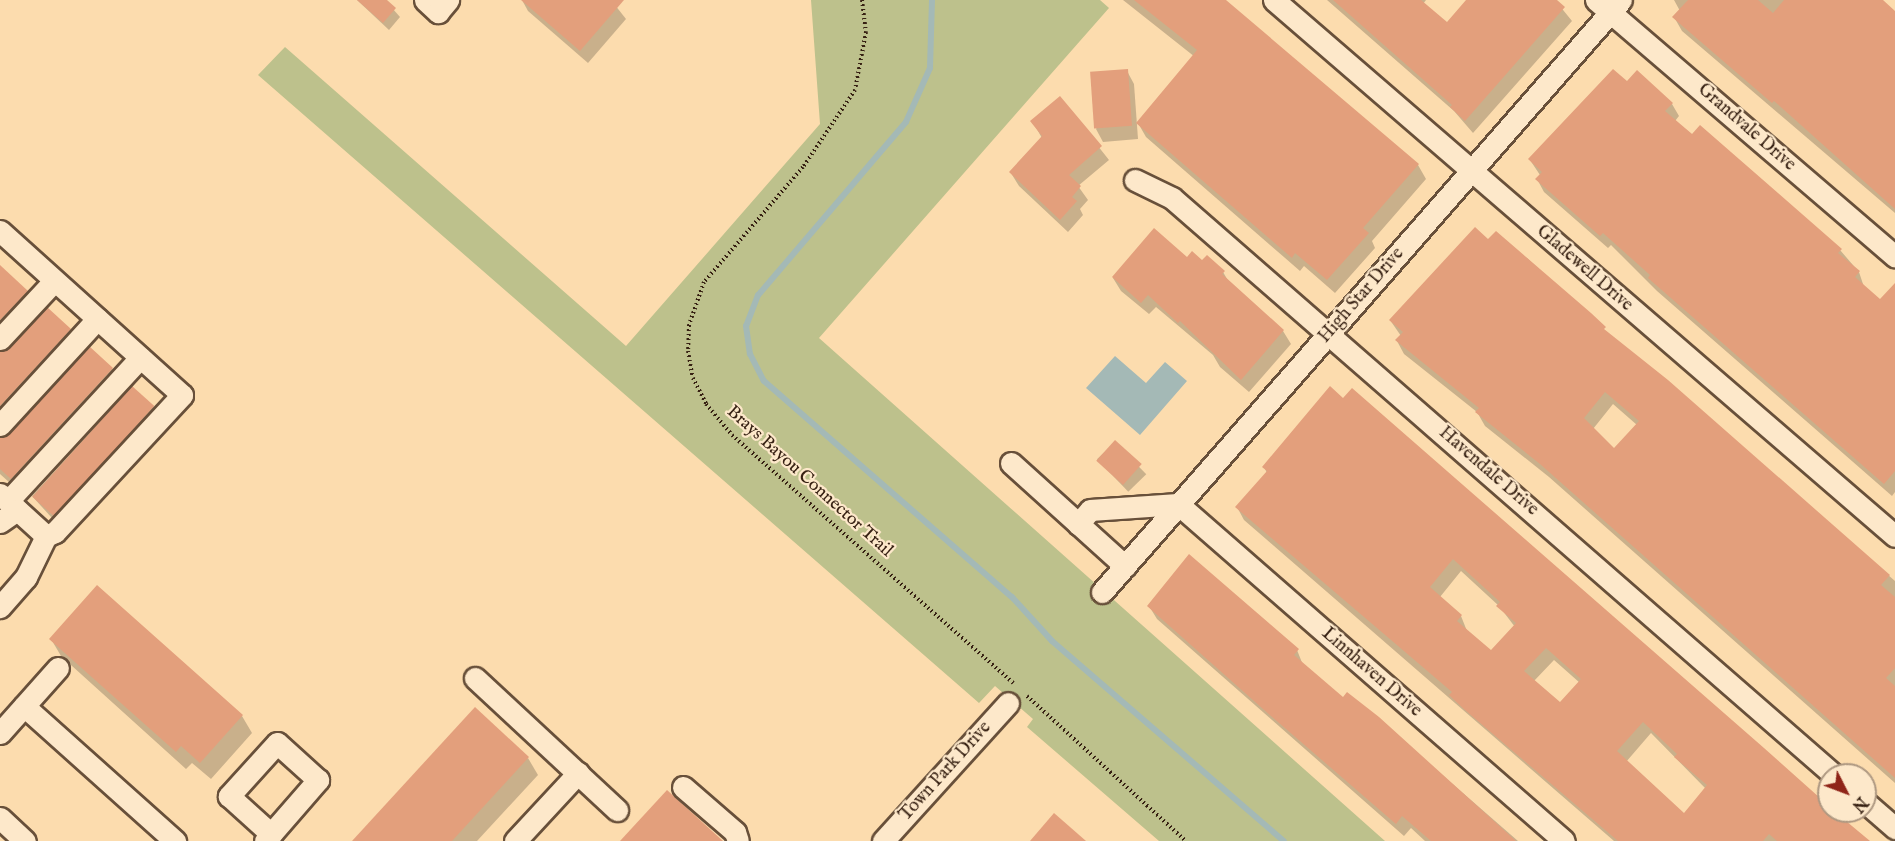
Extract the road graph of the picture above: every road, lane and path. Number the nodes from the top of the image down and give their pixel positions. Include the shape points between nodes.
1 (425, 0) edge
2 (448, 0) edge
3 (862, 0) edge
4 (1274, 0) edge
5 (1609, 4) edge
6 (1470, 172) junction
7 (1136, 180) dead end
8 (4, 242) edge
9 (1895, 256) edge
10 (54, 281) junction
11 (97, 319) junction
12 (1329, 333) junction
13 (0, 339) edge
14 (140, 358) junction
15 (0, 425) edge
16 (1011, 463) dead end
17 (8, 501) edge
18 (1178, 504) junction
19 (0, 522) edge
20 (1078, 524) junction
21 (46, 536) junction
22 (1895, 536) edge
23 (1125, 566) junction
24 (1102, 592) dead end
25 (0, 607) edge
26 (58, 668) dead end
27 (475, 678) dead end
28 (1008, 703) dead end
29 (24, 706) junction
30 (0, 733) edge
31 (1820, 763) edge
32 (578, 773) junction
33 (683, 787) dead end
34 (617, 810) dead end
35 (1877, 812) edge
36 (0, 818) edge
37 (1895, 828) edge
38 (25, 841) edge
39 (174, 841) edge
40 (516, 841) edge
41 (738, 841) edge
42 (883, 841) edge
43 (1186, 841) edge
44 (1563, 841) edge

1 - 2 street via 438,12
3 - 43 path, Brays Bayou Connector Trail via 866,32 855,90 803,167 704,282 689,325 693,378 706,404 732,435
4 - 6 street, Gladewell Drive
5 - 6 street, High Star Drive
5 - 9 street, Grandvale Drive
6 - 12 street, High Star Drive
6 - 22 street, Gladewell Drive
7 - 12 street, Havendale Drive via 1172,198
8 - 10 street
10 - 11 street
10 - 13 street
11 - 14 street
11 - 15 street
12 - 18 street, High Star Drive
12 - 31 street, Havendale Drive
14 - 17 street
14 - 21 street via 182,395 55,532
16 - 20 street
17 - 19 street
17 - 21 street
18 - 20 street via 1090,510
18 - 23 street, High Star Drive
18 - 44 street, Linnhaven Drive
20 - 23 street
21 - 25 street via 26,577
23 - 24 street, High Star Drive
26 - 29 street
27 - 32 street
28 - 42 street, Town Park Drive
29 - 30 street
29 - 39 street
32 - 34 street
32 - 40 street
33 - 41 street via 735,832
35 - 37 street
36 - 38 street

